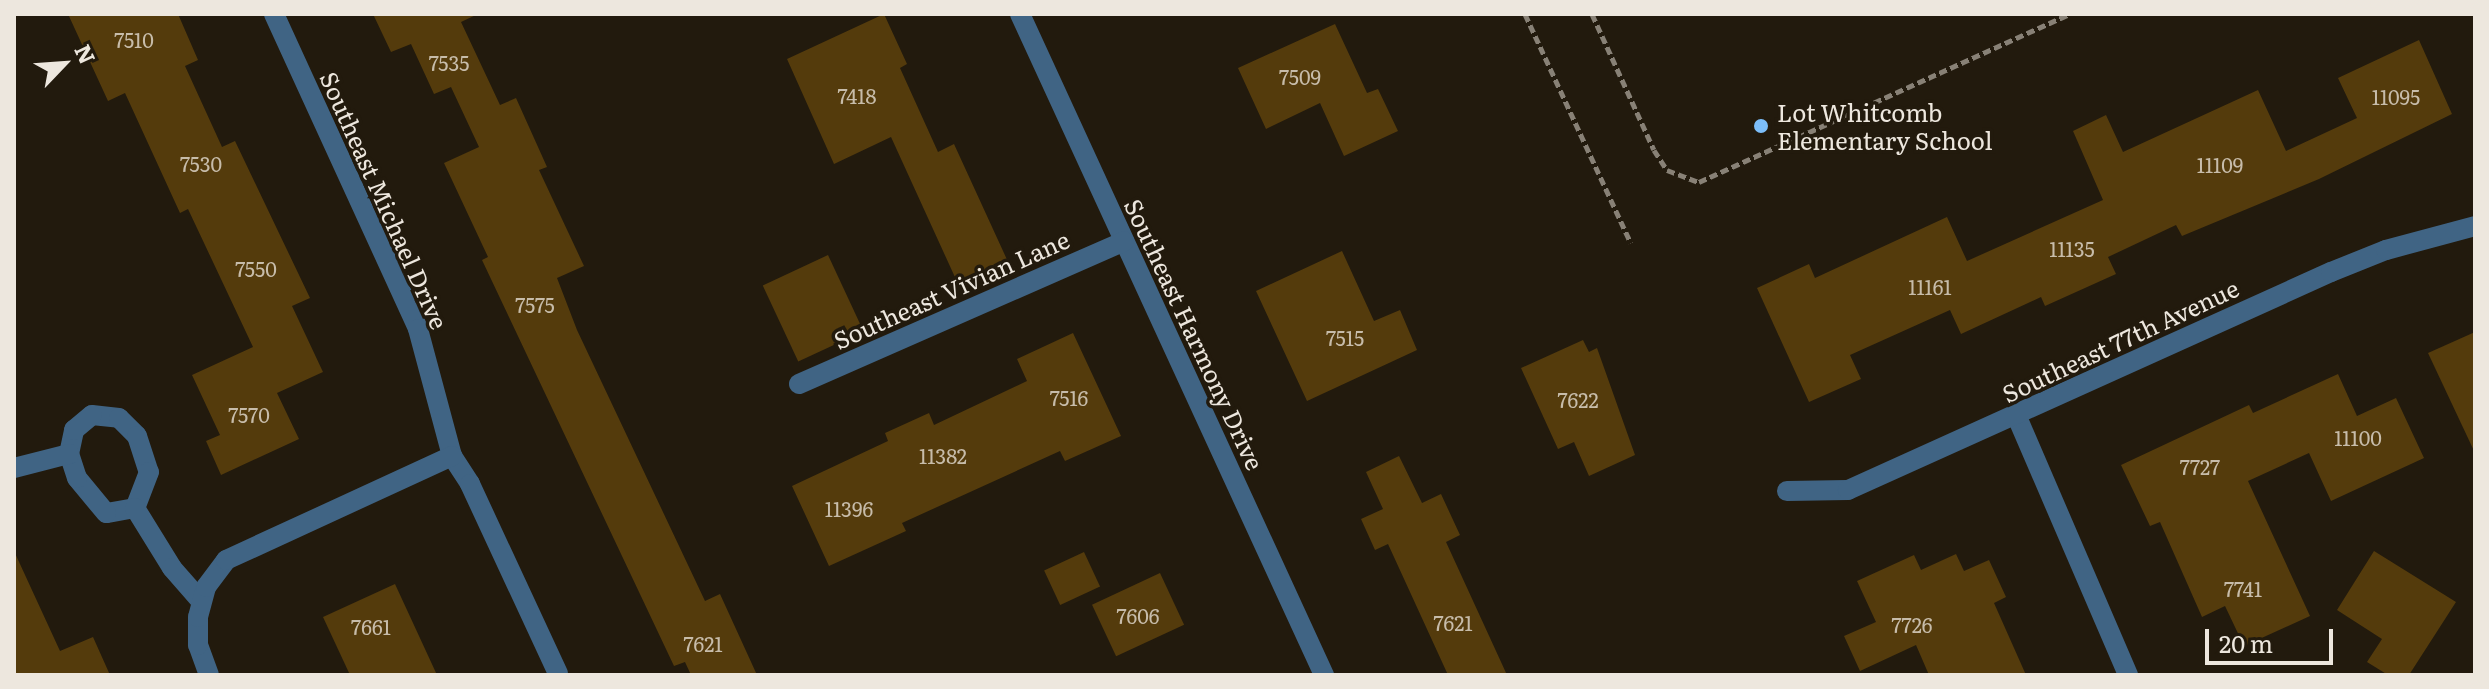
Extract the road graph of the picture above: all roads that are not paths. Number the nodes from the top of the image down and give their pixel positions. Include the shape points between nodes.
1 (274, 14) edge
2 (1020, 14) edge
3 (2475, 226) edge
4 (1124, 241) junction
5 (799, 384) dead end
6 (2017, 417) junction
7 (69, 454) junction
8 (452, 456) junction
9 (14, 468) edge
10 (1787, 491) dead end
11 (135, 508) junction
12 (201, 601) junction
13 (558, 674) edge
14 (209, 675) edge
15 (1324, 675) edge
16 (2128, 675) edge

1 - 8 street, Southeast Michael Drive via 418,329
2 - 4 street, Southeast Harmony Drive
3 - 6 street, Southeast 77th Avenue via 2386,250 2331,272
4 - 5 street, Southeast Vivian Lane
4 - 15 street, Southeast Harmony Drive
6 - 10 street, Southeast 77th Avenue via 1848,490
6 - 16 street
7 - 9 street
7 - 11 street via 88,497 106,513
7 - 11 street via 74,430 92,415 119,418 137,436 149,472
8 - 12 street via 238,551 213,576
8 - 13 street, Southeast Michael Drive
11 - 12 street via 172,568
12 - 14 street via 198,645

